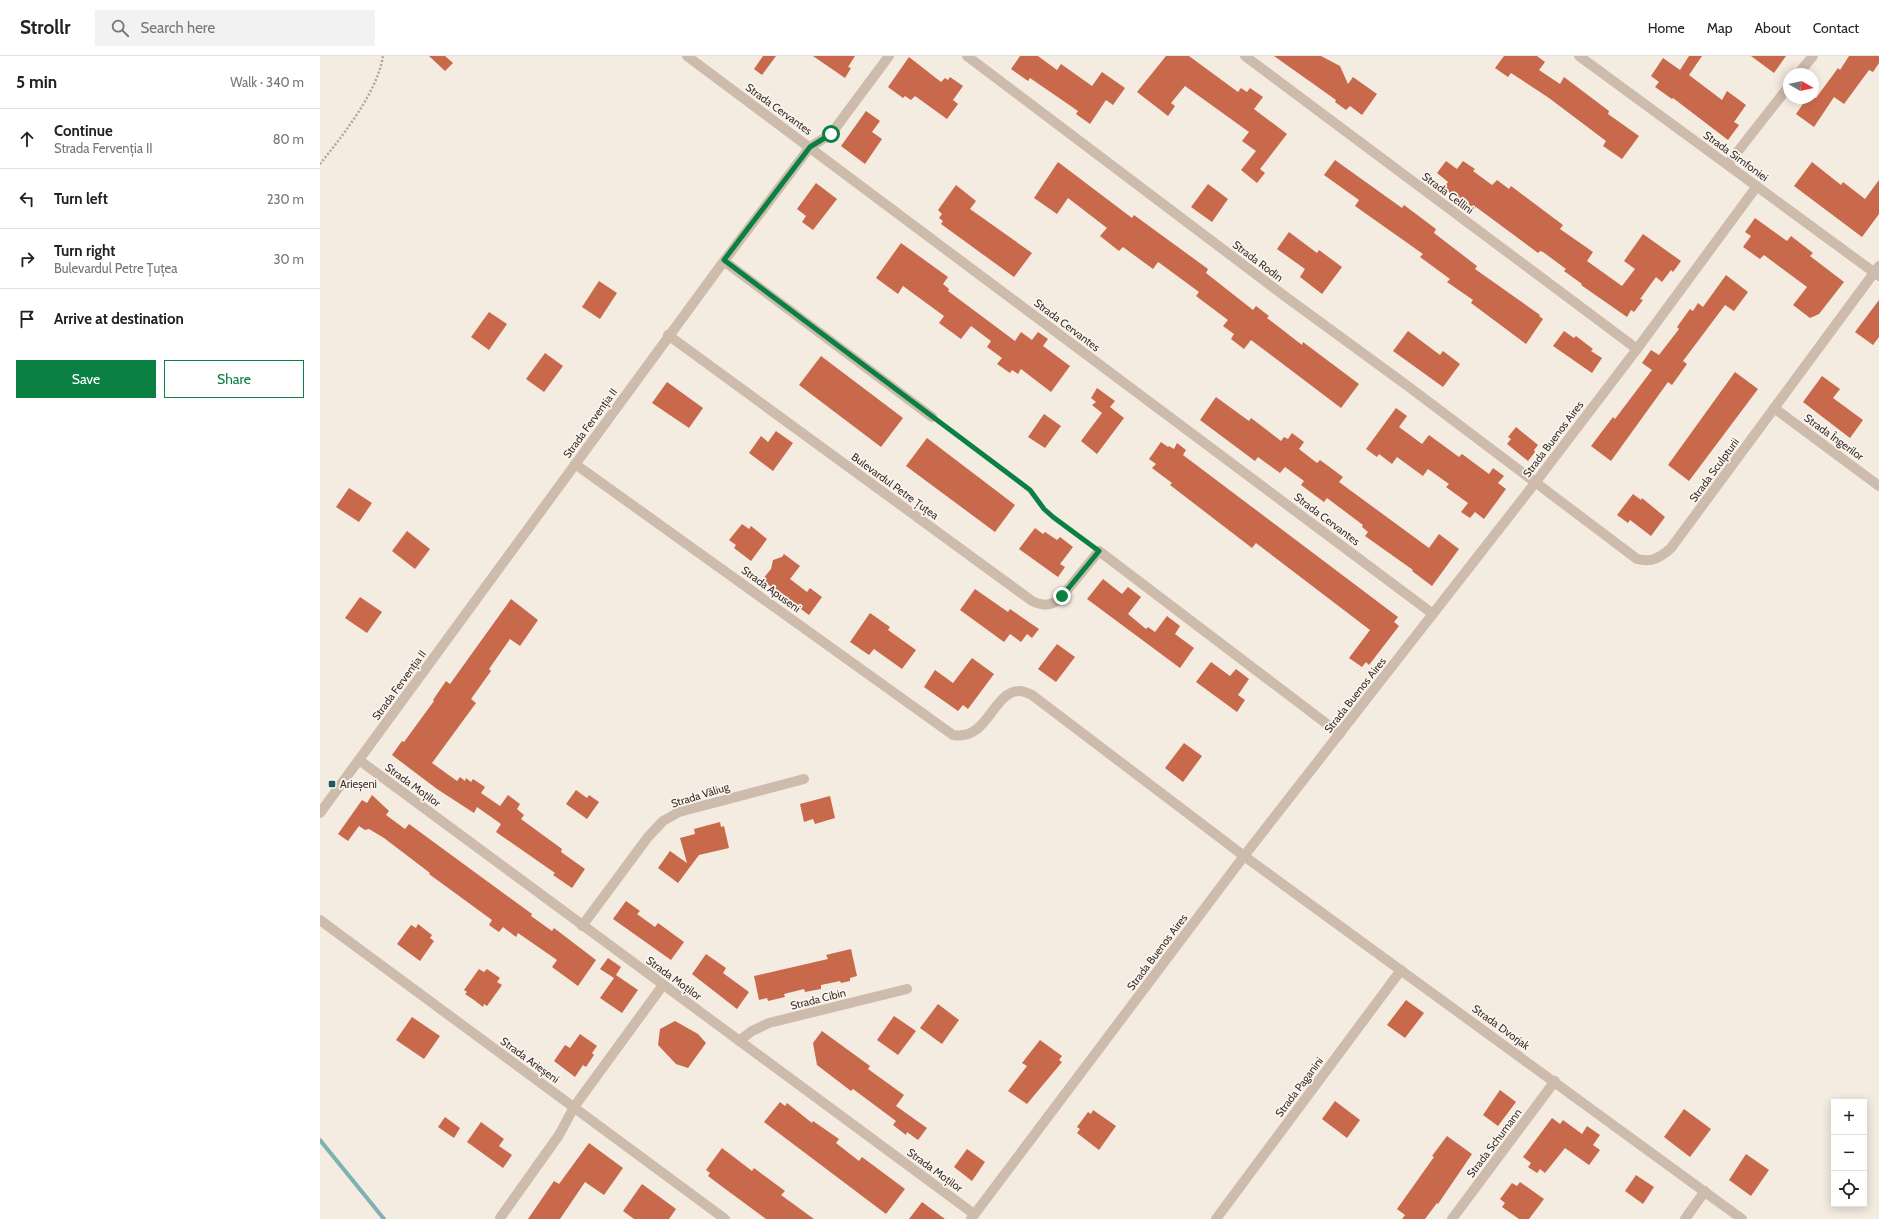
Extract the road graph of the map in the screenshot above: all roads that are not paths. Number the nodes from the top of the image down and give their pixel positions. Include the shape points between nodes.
1 (687, 56) edge
2 (889, 56) edge
3 (967, 56) edge
4 (1244, 56) edge
5 (1579, 56) edge
6 (1813, 56) edge
7 (1803, 68) edge
8 (1783, 94) edge
9 (810, 147) junction
10 (1728, 164) junction
11 (1757, 186) junction
12 (724, 260) junction
13 (1877, 271) edge
14 (668, 335) junction
15 (1637, 350) junction
16 (1774, 408) junction
17 (932, 417) road end
18 (575, 464) junction
19 (1535, 483) junction
20 (1879, 486) edge
21 (1433, 614) junction
22 (1340, 734) junction
23 (953, 735) joint
24 (360, 760) junction
25 (804, 779) dead end
26 (320, 813) edge
27 (1244, 856) junction
28 (320, 920) edge
29 (582, 926) junction
30 (1401, 970) junction
31 (663, 985) junction
32 (907, 989) dead end
33 (739, 1041) junction
34 (1555, 1081) junction
35 (574, 1107) junction
36 (1705, 1191) junction
37 (972, 1216) edge
38 (500, 1218) dead end
39 (725, 1219) edge
40 (1216, 1219) edge
41 (1452, 1219) edge
42 (1685, 1219) edge
43 (1742, 1219) edge

1 - 9 street, Strada Cervantes
2 - 9 street, Strada Fervenția II via 831,134
3 - 19 street, Strada Rodin
4 - 15 street, Strada Cellini
5 - 10 street, Strada Simfoniei
6 - 7 street
8 - 10 street
9 - 12 street, Strada Fervenția II
9 - 21 street, Strada Cervantes
10 - 11 street, Strada Simfoniei
11 - 13 street, Strada Simfoniei
11 - 15 street, Strada Buenos Aires
12 - 14 street, Strada Fervenția II
12 - 17 street
13 - 16 street, Strada Sculpturii
14 - 18 street, Strada Fervenția II
14 - 22 street, Bulevardul Petre Țuțea via 1032,601 1042,605 1059,600 1099,551
15 - 19 street, Strada Buenos Aires
16 - 19 street, Strada Sculpturii via 1671,548 1651,560 1637,559
16 - 20 street, Strada Îngerilor
18 - 23 street, Strada Apuseni
18 - 24 street, Strada Fervenția II
19 - 21 street, Strada Buenos Aires
21 - 22 street, Strada Buenos Aires
22 - 27 street, Strada Buenos Aires
23 - 27 street, Strada Dvorjak via 963,736 974,732 1007,696 1020,691 1032,695
24 - 26 street, Strada Fervenția II
24 - 29 street, Strada Moților
25 - 29 street, Strada Văliug via 679,812 663,821 648,837
27 - 30 street, Strada Dvorjak
27 - 37 street, Strada Buenos Aires
28 - 35 street, Strada Arieșeni
29 - 31 street, Strada Moților
30 - 34 street, Strada Dvorjak
30 - 40 street, Strada Paganini
31 - 33 street, Strada Moților
31 - 35 street
32 - 33 street, Strada Cibin via 769,1023
33 - 37 street, Strada Moților
34 - 36 street, Strada Dvorjak
34 - 41 street, Strada Schumann
35 - 38 street via 559,1135
35 - 39 street, Strada Arieșeni
36 - 42 street
36 - 43 street, Strada Dvorjak

